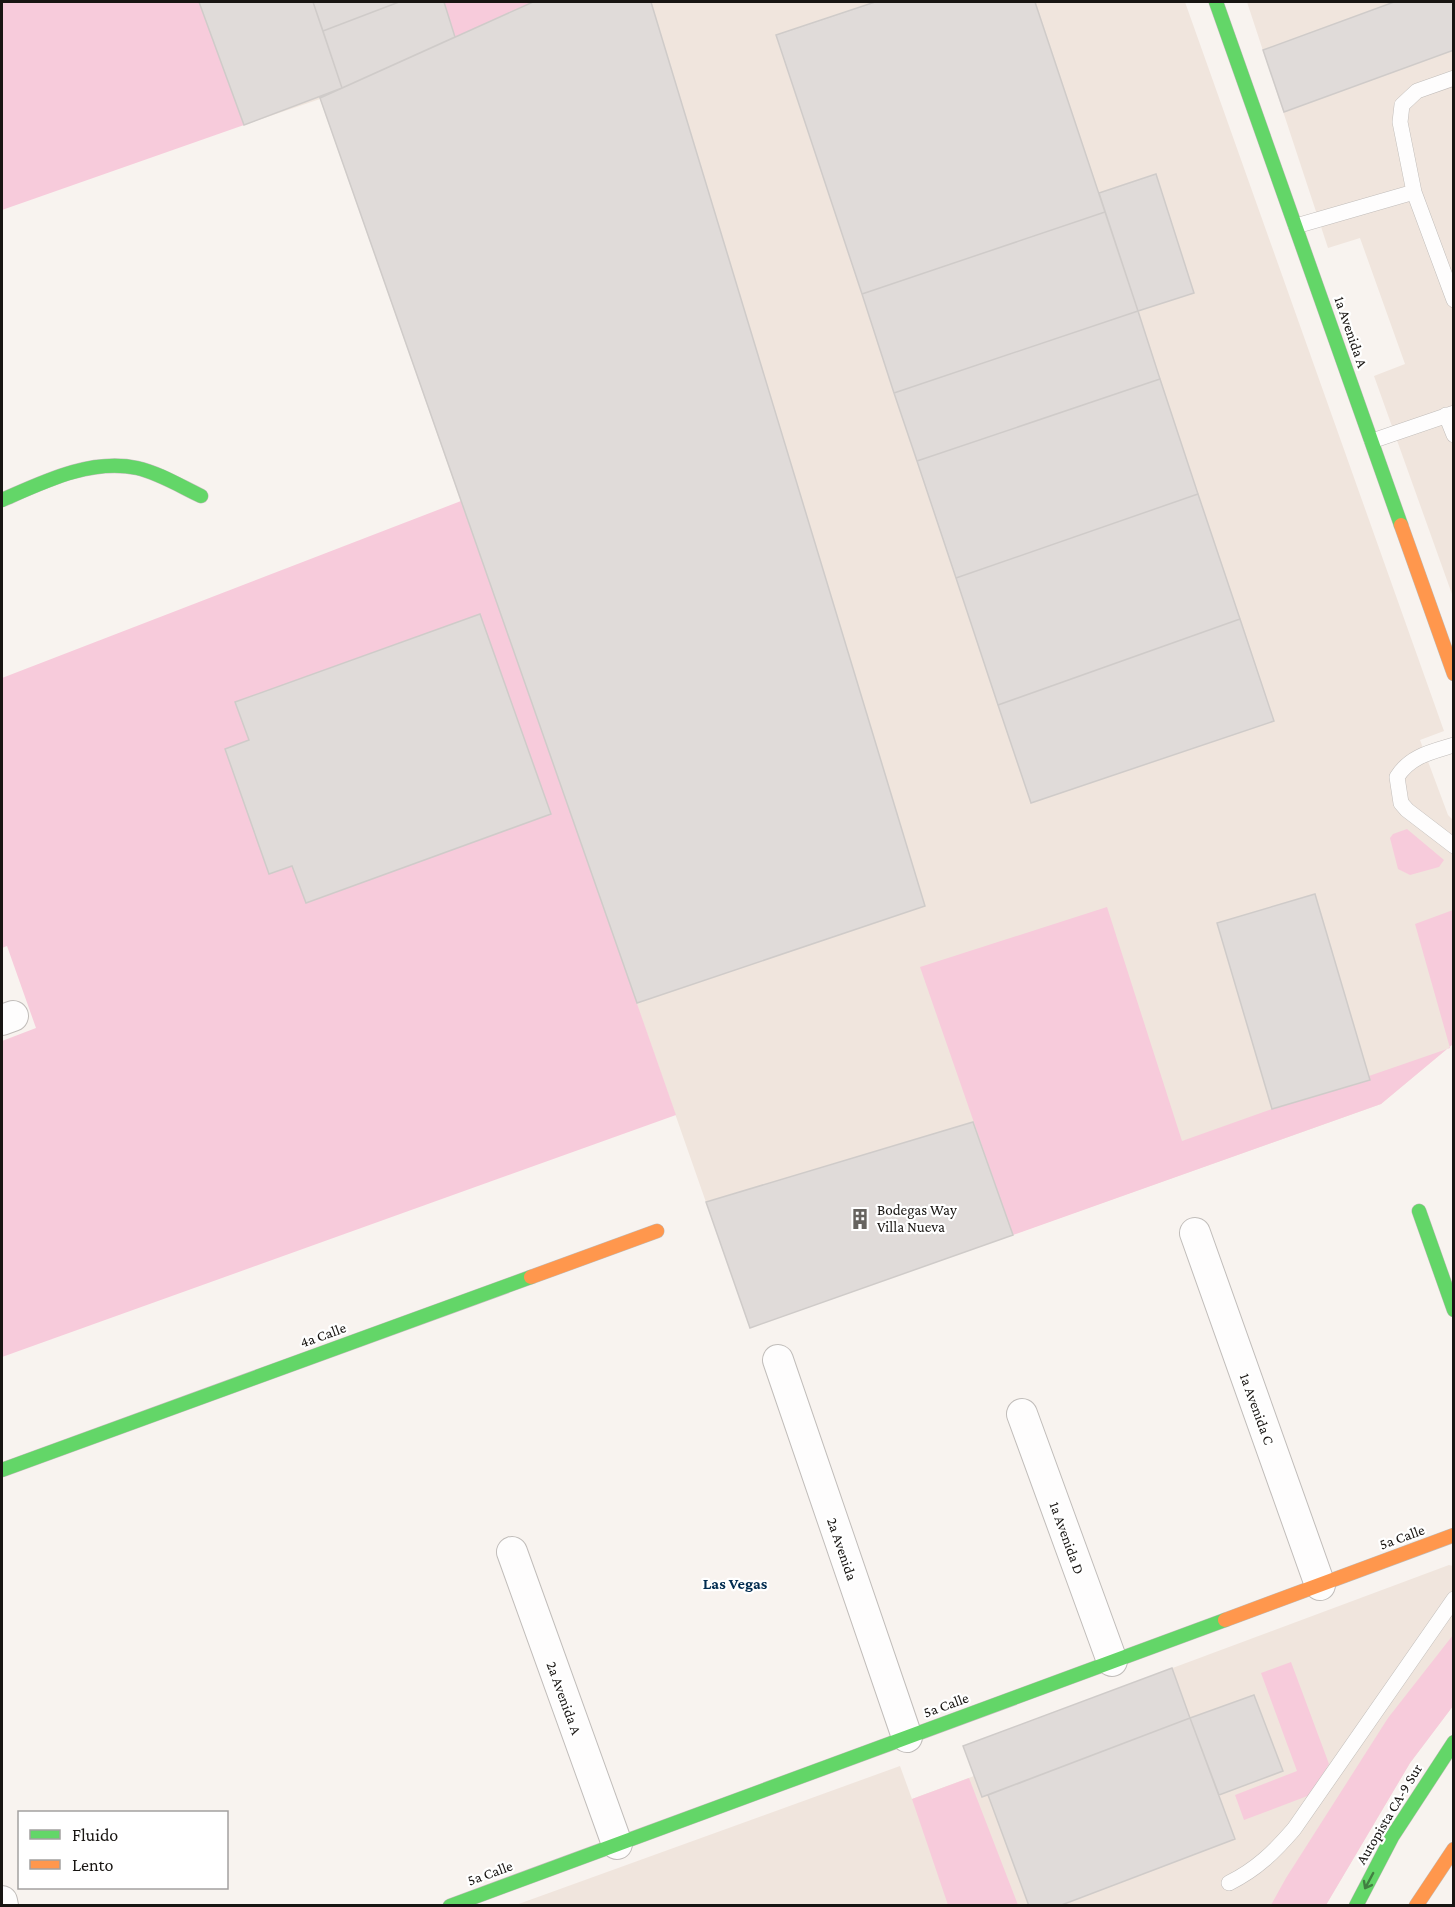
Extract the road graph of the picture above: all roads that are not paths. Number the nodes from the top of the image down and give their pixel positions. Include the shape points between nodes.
1 (1216, 2) edge
2 (1454, 78) edge
3 (1414, 192) junction
4 (1296, 226) junction
5 (1454, 300) edge
6 (1450, 414) edge
7 (1454, 435) edge
8 (1372, 441) junction
9 (201, 496) dead end
10 (2, 500) edge
11 (1454, 674) edge
12 (1454, 745) edge
13 (1454, 846) edge
14 (1419, 1211) dead end
15 (657, 1231) dead end
16 (1195, 1233) dead end
17 (1454, 1310) edge
18 (778, 1360) dead end
19 (1022, 1414) dead end
20 (2, 1470) edge
21 (1454, 1535) edge
22 (512, 1552) dead end
23 (1320, 1585) junction
24 (1454, 1599) edge
25 (1112, 1661) junction
26 (907, 1737) junction
27 (1454, 1742) edge
28 (617, 1844) junction
29 (1454, 1849) edge
30 (1229, 1883) dead end
31 (450, 1905) edge
32 (1356, 1905) edge
33 (1416, 1905) edge

1 - 4 main road, 1a Avenida A
2 - 3 lane via 1418,91 1402,105 1400,122
3 - 4 lane
3 - 5 lane
4 - 8 main road, 1a Avenida A
6 - 7 lane
6 - 8 lane
8 - 11 main road, 1a Avenida A
9 - 10 main road via 136,468 96,468 51,478
12 - 13 lane via 1414,758 1397,777 1401,803
14 - 17 main road
15 - 20 main road, 4a Calle
16 - 23 street, 1a Avenida C
18 - 26 street, 2a Avenida
19 - 25 street, 1a Avenida D
21 - 23 main road, 5a Calle
22 - 28 street, 2a Avenida A
23 - 25 main road, 5a Calle
24 - 30 lane via 1294,1829 1270,1857
25 - 26 main road, 5a Calle
26 - 28 main road, 5a Calle
27 -> 32 main road, Autopista CA-9 Sur via 1392,1837
28 - 31 main road, 5a Calle
29 - 33 main road

